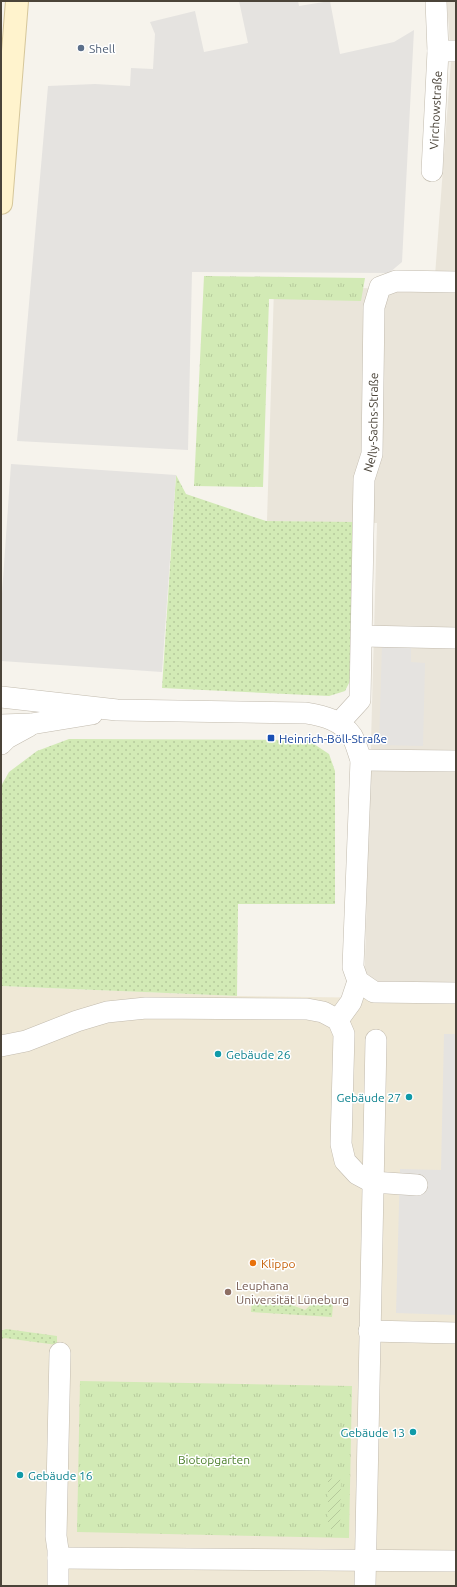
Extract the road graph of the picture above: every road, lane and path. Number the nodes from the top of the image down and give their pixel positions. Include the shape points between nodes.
1 (17, 1) edge
2 (436, 1) edge
3 (447, 51) edge
4 (432, 171) dead end
5 (1, 203) edge
6 (456, 282) edge
7 (362, 636) junction
8 (456, 638) edge
9 (1, 697) edge
10 (117, 710) junction
11 (339, 723) junction
12 (31, 724) junction
13 (1, 725) edge
14 (1, 744) edge
15 (361, 760) junction
16 (456, 761) edge
17 (358, 981) junction
18 (456, 993) edge
19 (338, 1020) junction
20 (376, 1040) dead end
21 (1, 1046) edge
22 (372, 1182) junction
23 (417, 1185) dead end
24 (369, 1331) junction
25 (456, 1333) edge
26 (60, 1353) dead end
27 (58, 1558) junction
28 (365, 1560) junction
29 (456, 1561) edge
30 (58, 1586) edge
31 (365, 1586) edge

1 - 5 main road
2 - 3 street, Virchowstraße
3 - 4 street, Virchowstraße
6 - 7 street, Nelly-Sachs-Straße via 396,281 380,287 374,307 372,454 364,479
7 - 8 street
7 - 11 street, Nelly-Sachs-Straße via 360,700
9 - 10 street
10 - 11 street via 306,713 324,716
10 - 12 street
11 - 15 street via 352,737
12 - 13 street
12 - 14 street
15 - 16 street
15 - 17 street via 353,967
17 - 18 street via 374,992
17 - 19 street via 351,1002
19 - 21 street via 323,1012 307,1009 146,1008 107,1012 26,1041
19 - 22 street via 344,1034 341,1144 345,1161 357,1174
20 - 22 street
22 - 23 street
22 - 24 street
24 - 25 street
24 - 28 street
26 - 27 street via 56,1536
27 - 28 street
27 - 30 street
28 - 29 street
28 - 31 street

